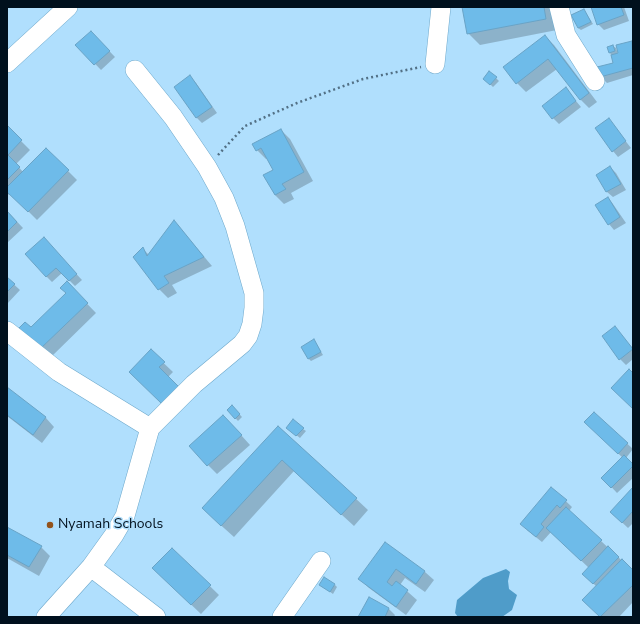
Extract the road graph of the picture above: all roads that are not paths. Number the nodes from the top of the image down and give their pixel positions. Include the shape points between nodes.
1 (68, 7) edge
2 (441, 7) edge
3 (559, 7) edge
4 (7, 63) edge
5 (435, 64) road end
6 (135, 70) dead end
7 (595, 81) dead end
8 (7, 331) edge
9 (150, 428) junction
10 (321, 561) dead end
11 (91, 567) junction
12 (46, 617) edge
13 (156, 617) edge
14 (282, 617) edge

1 - 4 street
2 - 5 street
3 - 7 street via 566,35
6 - 9 street via 173,117 207,167 224,198 235,226 254,293 252,324 242,344 194,384
8 - 9 street via 59,372
9 - 11 street via 125,516
10 - 14 street
11 - 12 street
11 - 13 street

